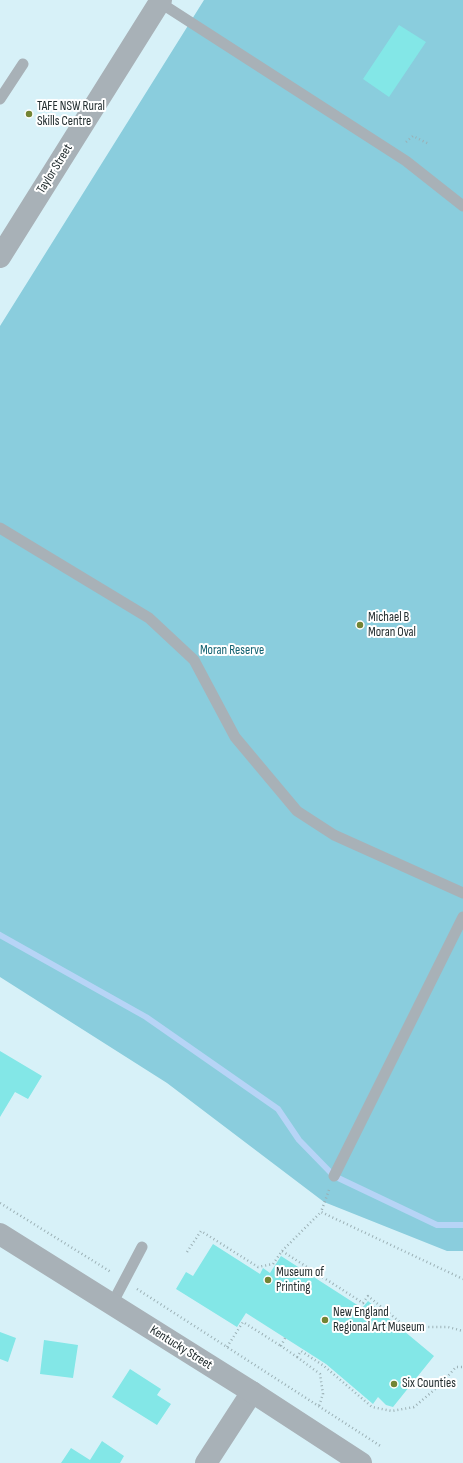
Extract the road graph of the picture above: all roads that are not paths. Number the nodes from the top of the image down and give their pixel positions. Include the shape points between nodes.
1 (160, 1) edge
2 (23, 64) dead end
3 (0, 98) edge
4 (463, 206) edge
5 (0, 255) edge
6 (0, 528) edge
7 (463, 893) edge
8 (463, 917) edge
9 (334, 1176) road end
10 (0, 1234) edge
11 (142, 1247) dead end
12 (112, 1304) junction
13 (252, 1392) junction
14 (206, 1463) edge
15 (361, 1463) edge

1 - 4 lane via 406,161
1 - 5 street, Taylor Street
2 - 3 lane
6 - 7 lane via 149,618 194,660 235,737 297,811 334,835
8 - 9 lane
10 - 12 street, Kentucky Street
11 - 12 lane
12 - 13 street, Kentucky Street
13 - 14 street
13 - 15 street, Kentucky Street

